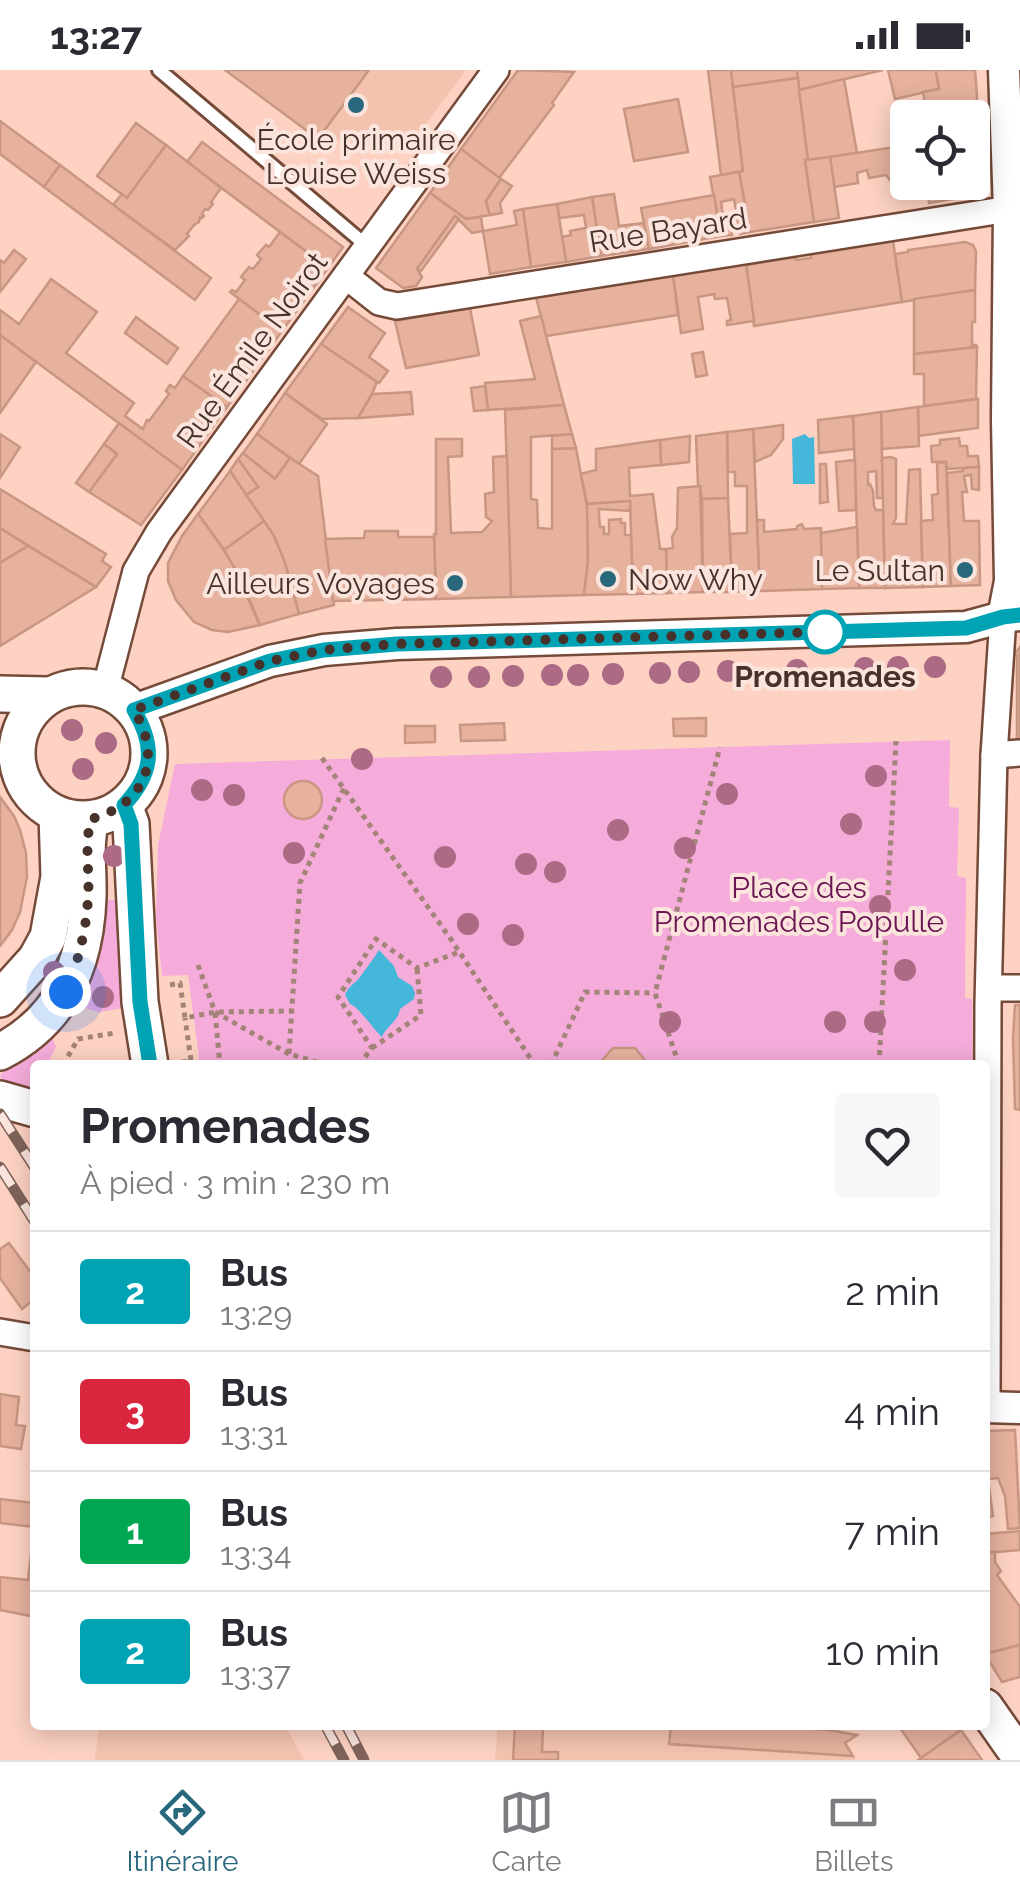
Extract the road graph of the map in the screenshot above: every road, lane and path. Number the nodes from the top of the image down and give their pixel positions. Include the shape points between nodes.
1 (158, 70) edge
2 (496, 70) edge
3 (1004, 70) edge
4 (1009, 209) junction
5 (367, 246) junction
6 (346, 276) junction
7 (1011, 616) edge
8 (105, 690) junction
9 (0, 694) edge
10 (48, 696) junction
11 (134, 710) junction
12 (8, 739) edge
13 (896, 741) dead end
14 (720, 746) dead end
15 (1020, 753) edge
16 (994, 755) junction
17 (322, 758) dead end
18 (344, 788) junction
19 (124, 805) junction
20 (74, 817) junction
21 (458, 952) junction
22 (198, 965) dead end
23 (417, 968) junction
24 (156, 986) dead end
25 (988, 988) junction
26 (1020, 988) edge
27 (655, 993) junction
28 (0, 999) edge
29 (292, 1011) junction
30 (215, 1012) junction
31 (185, 1018) junction
32 (127, 1031) dead end
33 (372, 1048) junction
34 (4, 1050) edge
35 (289, 1054) junction
36 (66, 1060) edge
37 (162, 1060) edge
38 (191, 1060) edge
39 (220, 1060) edge
40 (310, 1060) edge
41 (362, 1060) edge
42 (532, 1060) edge
43 (553, 1060) edge
44 (677, 1060) edge
45 (879, 1060) edge
46 (988, 1060) edge
47 (0, 1332) edge
48 (30, 1337) edge
49 (990, 1407) edge
50 (1020, 1408) edge
51 (990, 1714) edge
52 (1020, 1757) edge

1 - 5 lane
2 - 5 street, Rue Émile Noirot
3 - 4 street
4 - 6 street, Rue Bayard via 396,306 379,302
4 - 7 street
5 - 6 street, Rue Émile Noirot
6 - 8 street, Rue Émile Noirot via 136,571
7 - 11 street via 966,628 324,650 270,661
7 - 16 street
8 - 10 main road via 85,686
8 - 11 main road
9 - 10 main road
10 - 12 main road
11 - 19 main road via 145,728 147,770
12 - 20 main road via 24,785 38,802
13 - 45 path
14 - 27 path
15 - 16 street
16 - 25 street
17 - 18 path
18 - 21 path
18 - 29 path via 300,882
19 - 20 main road via 108,814
19 - 37 main road via 131,824 140,1002
20 - 28 main road via 48,938
20 - 34 main road via 86,836 82,948 52,1012
21 - 23 path
21 - 42 path
22 - 30 path
23 - 33 path via 421,1015
23 - 33 path via 376,939 338,997
24 - 31 path via 180,983
25 - 26 street
25 - 46 street
27 - 43 path via 585,992
27 - 44 path
29 - 30 path
29 - 35 path
30 - 31 path
30 - 35 path
30 - 39 path
31 - 38 path
32 - 36 path via 78,1038
33 - 41 path
35 - 40 path
47 - 48 street
49 - 50 street
51 - 52 main road

